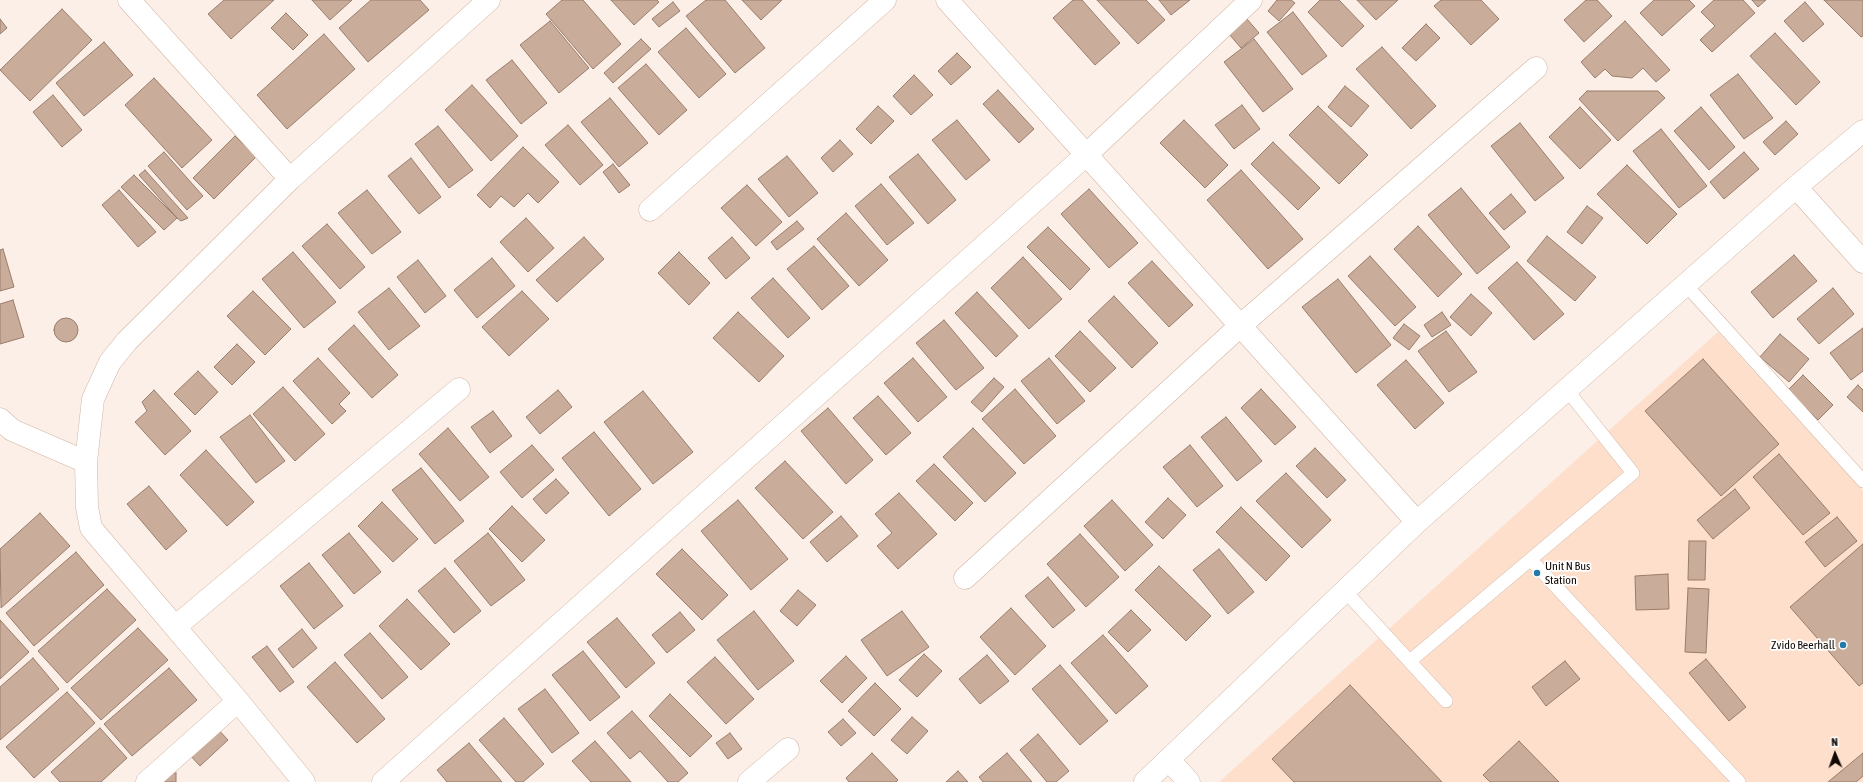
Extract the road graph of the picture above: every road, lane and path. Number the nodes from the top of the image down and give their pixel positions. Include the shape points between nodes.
1 (129, 0) edge
2 (886, 0) edge
3 (947, 0) edge
4 (1251, 0) edge
5 (476, 4) edge
6 (1536, 68) dead end
7 (1863, 131) edge
8 (1086, 155) junction
9 (290, 179) junction
10 (1796, 187) junction
11 (650, 210) dead end
12 (1863, 262) edge
13 (1685, 284) junction
14 (1240, 326) junction
15 (459, 389) dead end
16 (1567, 390) junction
17 (0, 419) edge
18 (86, 462) junction
19 (1863, 481) edge
20 (1417, 522) junction
21 (1531, 560) junction
22 (965, 578) dead end
23 (1346, 591) junction
24 (175, 627) junction
25 (1410, 661) junction
26 (238, 701) junction
27 (1446, 701) dead end
28 (788, 749) dead end
29 (1169, 760) junction
30 (147, 782) edge
31 (304, 782) edge
32 (383, 782) edge
33 (749, 782) edge
34 (1145, 782) edge
35 (1189, 782) edge
36 (1739, 782) edge

1 - 9 street
2 - 11 street
3 - 8 street
4 - 8 street
5 - 9 street
6 - 14 street
7 - 10 street
8 - 14 street
8 - 32 street
9 - 18 street via 110,362 93,399
10 - 12 street
10 - 13 street
13 - 16 street
13 - 19 lane
14 - 20 street
14 - 22 street
15 - 24 street
16 - 20 street
16 - 21 lane via 1633,473
17 - 18 street via 12,430
18 - 24 street via 87,507 91,528
20 - 23 street
21 - 25 lane
21 - 36 lane
23 - 25 lane
23 - 29 street
24 - 26 street
25 - 27 lane
26 - 30 street
26 - 31 street
28 - 33 street
29 - 34 street
29 - 35 street

